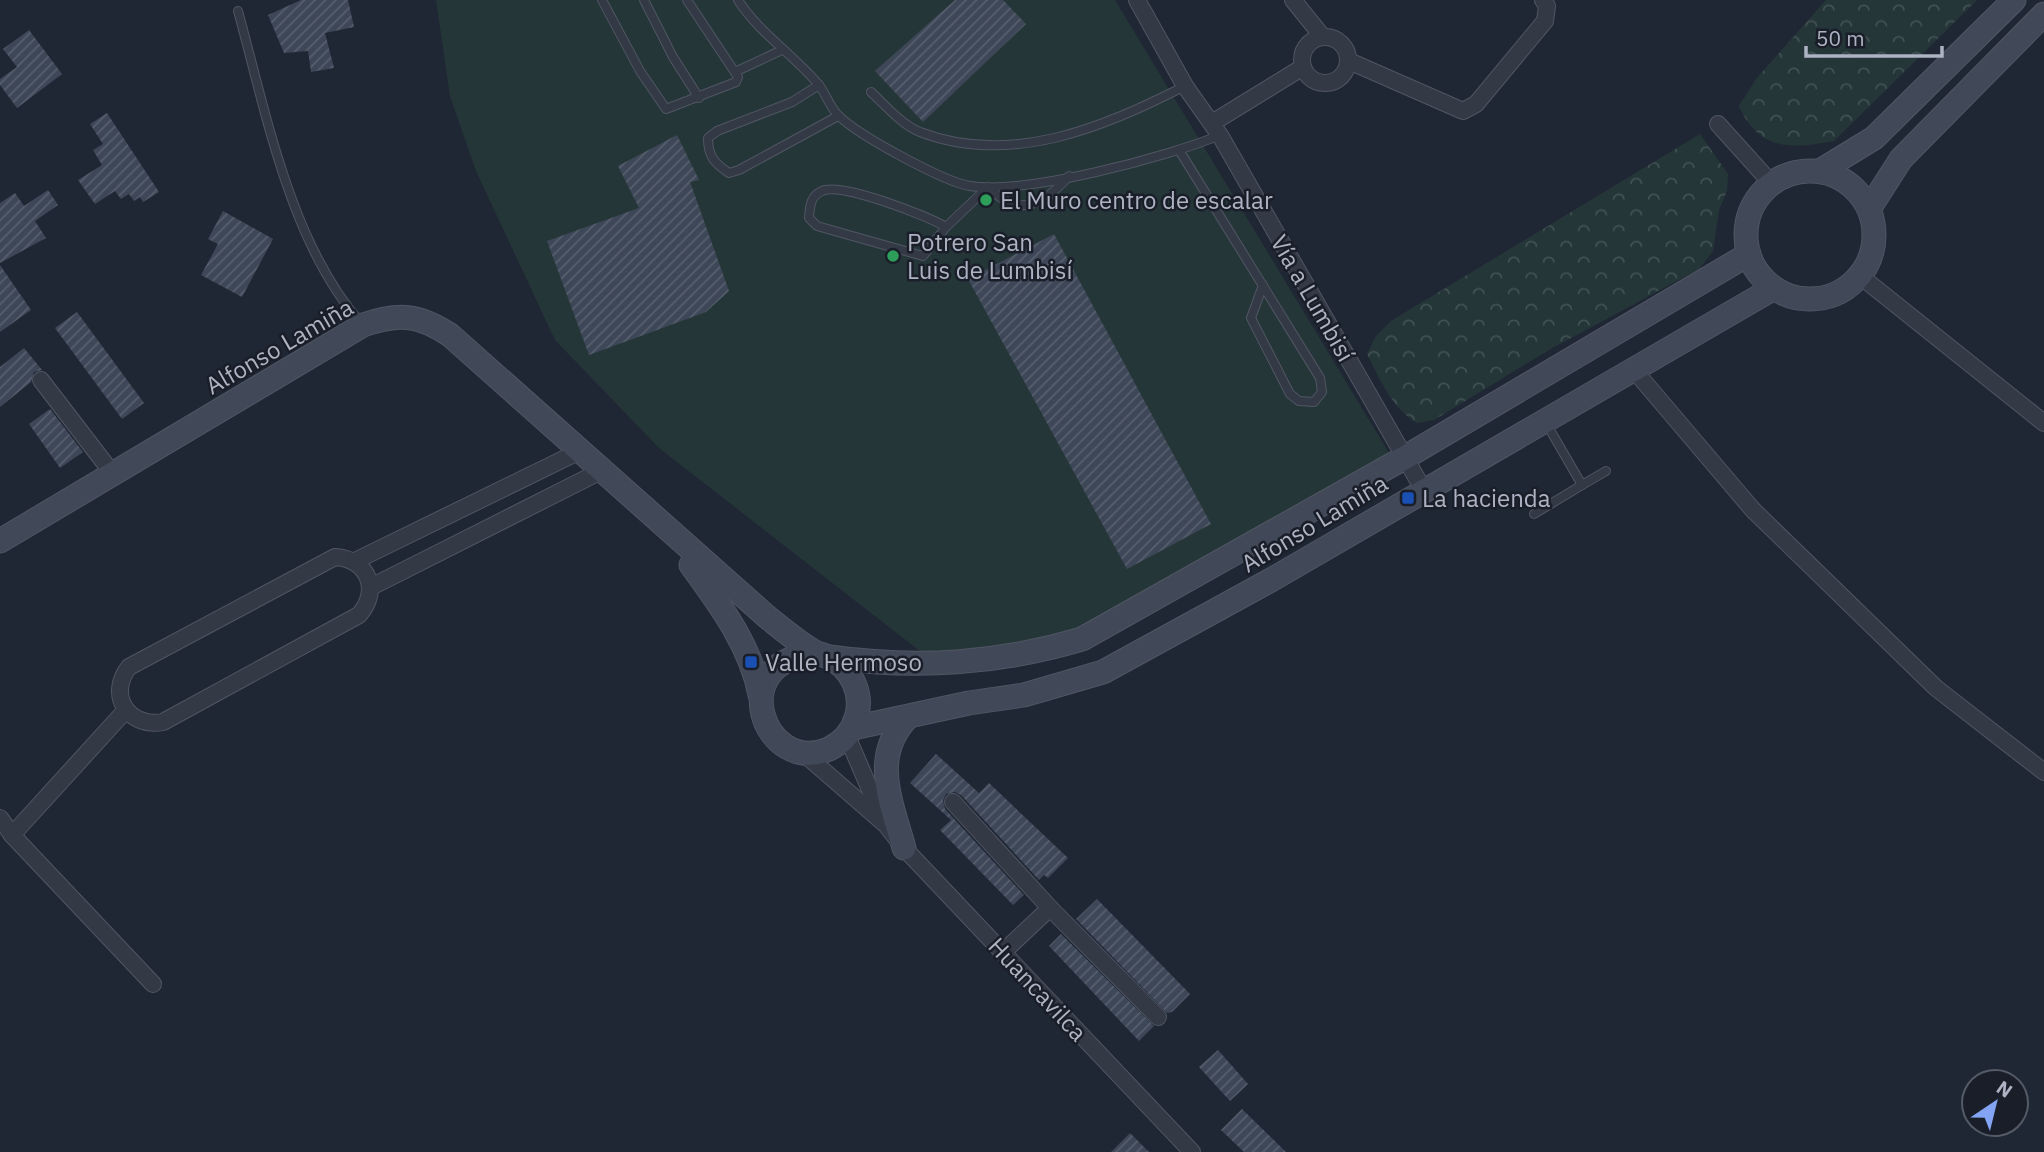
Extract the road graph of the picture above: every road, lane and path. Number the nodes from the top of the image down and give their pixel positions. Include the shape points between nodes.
1 (603, 0) edge
2 (644, 0) edge
3 (687, 0) edge
4 (738, 0) edge
5 (1137, 0) edge
6 (1293, 0) edge
7 (1543, 0) edge
8 (2014, 0) edge
9 (238, 11) dead end
10 (2044, 14) edge
11 (1322, 37) junction
12 (782, 50) junction
13 (1349, 61) junction
14 (1303, 67) junction
15 (737, 71) junction
16 (819, 85) junction
17 (1185, 86) junction
18 (871, 92) dead end
19 (699, 98) junction
20 (838, 116) junction
21 (1718, 124) dead end
22 (1216, 129) junction
23 (1179, 150) junction
24 (1820, 171) junction
25 (1069, 176) junction
26 (1772, 184) junction
27 (988, 187) junction
28 (1869, 209) junction
29 (946, 228) junction
30 (1749, 254) junction
31 (1859, 275) junction
32 (1263, 285) junction
33 (1774, 288) junction
34 (363, 325) junction
35 (1634, 370) junction
36 (41, 380) dead end
37 (1544, 421) junction
38 (2044, 423) edge
39 (580, 452) junction
40 (1404, 458) junction
41 (601, 471) junction
42 (1606, 471) dead end
43 (113, 474) junction
44 (1582, 485) junction
45 (1423, 489) junction
46 (634, 500) junction
47 (1534, 514) dead end
48 (0, 541) edge
49 (355, 561) junction
50 (371, 587) junction
51 (822, 655) junction
52 (760, 695) junction
53 (125, 710) junction
54 (908, 717) junction
55 (850, 732) junction
56 (802, 752) junction
57 (2044, 772) edge
58 (953, 802) dead end
59 (0, 818) edge
60 (886, 825) junction
61 (12, 835) junction
62 (904, 848) junction
63 (1051, 908) junction
64 (1003, 952) junction
65 (153, 984) dead end
66 (1158, 1017) dead end
67 (1192, 1152) edge

1 - 19 lane via 666,109
2 - 19 lane
3 - 15 lane
4 - 12 lane
5 - 17 street, Vía a Lumbisí
6 - 11 street
7 - 13 street via 1545,20 1476,104 1463,111
8 - 24 street via 1874,138
9 - 34 lane via 286,184 327,276
10 - 28 street via 1901,159
11 - 13 street via 1335,38 1346,48
11 - 14 street via 1305,47
12 - 15 lane
12 - 16 lane
13 - 14 street via 1339,80 1328,84 1308,76
14 - 22 street
15 - 19 lane via 736,82
16 - 20 lane
16 - 20 lane via 792,102 717,131 708,138 708,151 716,165 729,173 739,170
17 - 18 lane via 1124,117 1058,140 970,146 918,132
17 - 22 street, Vía a Lumbisí
20 - 27 lane via 907,160 968,186
21 - 26 street
22 - 23 lane
22 - 40 street, Vía a Lumbisí
23 - 25 lane
23 - 32 lane
24 - 26 street via 1798,171
24 - 28 street via 1840,178
25 - 27 lane
25 - 27 lane via 1050,197 1030,206 999,199
26 - 30 street via 1750,211
27 - 29 lane
28 - 31 street via 1874,229 1872,250
29 - 29 lane via 923,256 817,226 808,218 814,196 822,191 843,191 930,217
30 - 33 street
30 - 40 street, Alfonso Lamiña
31 - 33 street via 1833,295 1813,299
31 - 38 street
32 - 32 lane via 1320,378 1322,392 1314,402 1299,401 1290,394 1251,318
33 - 35 street, Alfonso Lamiña
34 - 39 street, Alfonso Lamiña via 389,317 431,322
34 - 43 street, Alfonso Lamiña
35 - 37 street, Alfonso Lamiña
35 - 57 street via 1753,510 1936,688
36 - 43 street
37 - 44 lane
37 - 45 street, Alfonso Lamiña
39 - 41 street, Alfonso Lamiña
39 - 49 street
40 - 45 street, Vía a Lumbisí
40 - 51 street, Alfonso Lamiña via 1082,639 1034,653 956,664 892,664
41 - 46 street, Alfonso Lamiña
41 - 50 street
42 - 44 lane
43 - 48 street, Alfonso Lamiña
44 - 47 lane
45 - 54 street, Alfonso Lamiña via 1103,672 1024,695
46 - 51 street, Alfonso Lamiña via 723,580
46 - 52 street, Alfonso Lamiña via 719,604 751,662
49 - 50 street
49 - 53 street via 325,560 130,667 119,693
50 - 53 street via 359,615 163,722 142,722
51 - 52 street via 797,655 780,663 767,677
51 - 55 street via 846,669 857,687 859,708
52 - 56 street via 761,714 769,732
53 - 61 street
54 - 55 street, Alfonso Lamiña
54 - 62 street via 892,734 886,751 886,783
55 - 56 street via 827,750
55 - 60 street, Huancavilca
56 - 60 street, Huancavilca
58 - 63 street
59 - 61 street
60 - 62 street, Huancavilca
61 - 65 street
62 - 64 street, Huancavilca
63 - 64 street
63 - 66 street
64 - 67 street, Huancavilca

